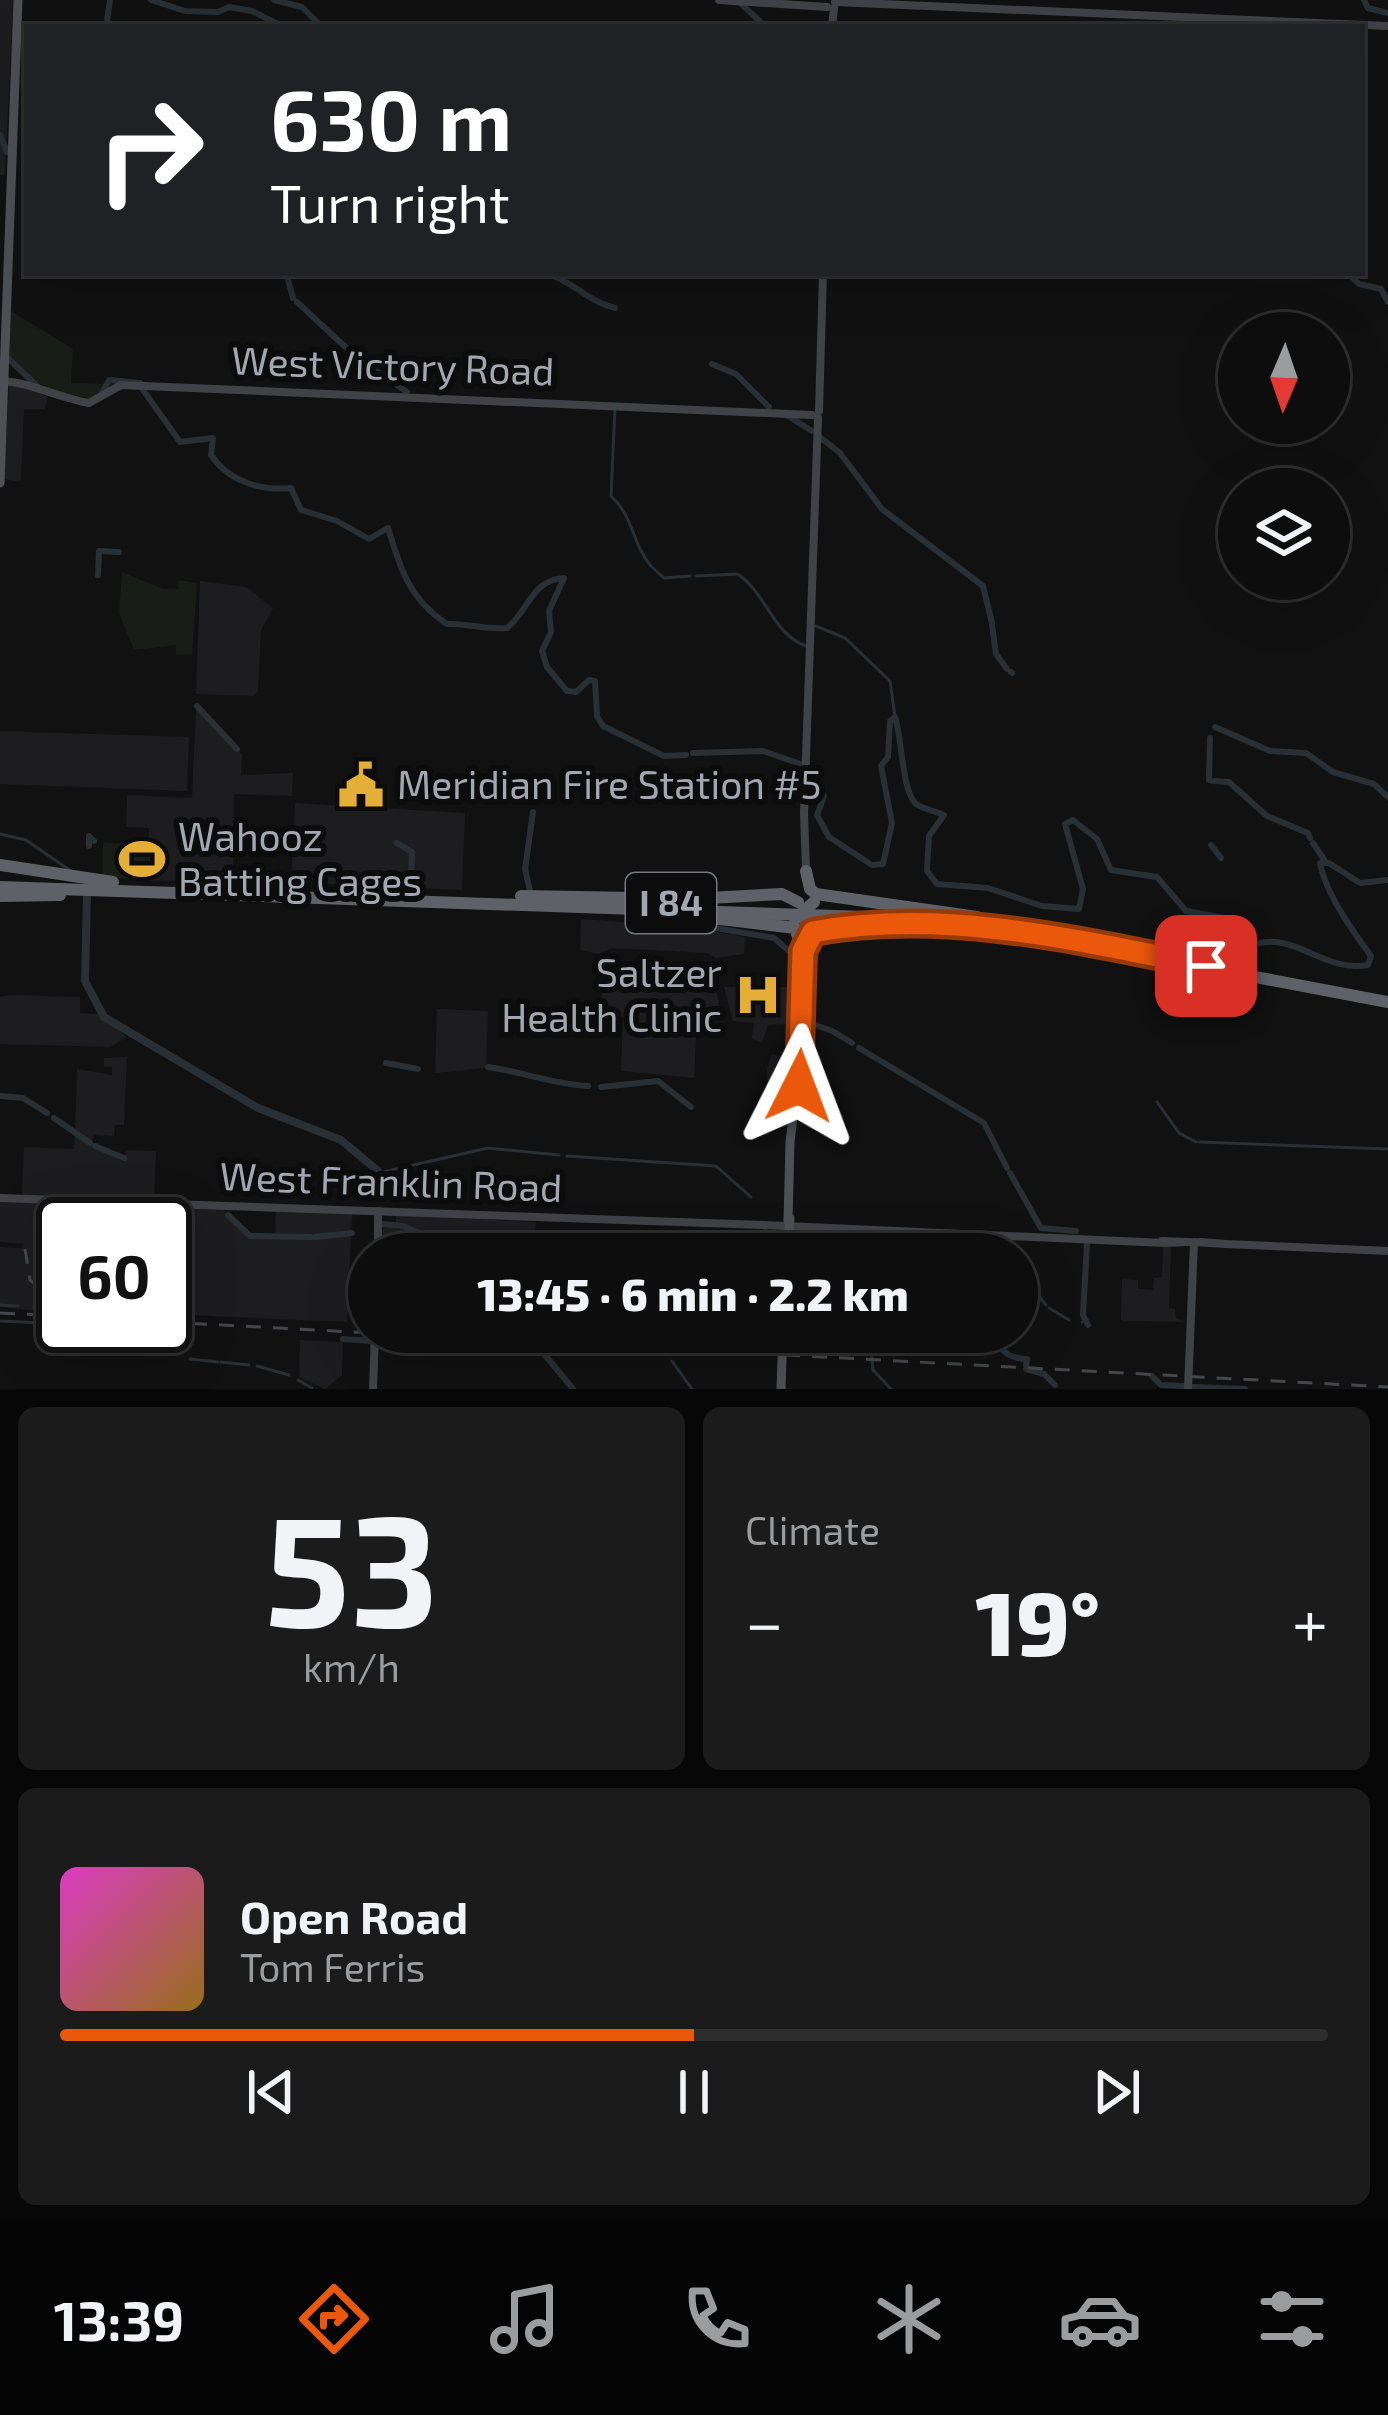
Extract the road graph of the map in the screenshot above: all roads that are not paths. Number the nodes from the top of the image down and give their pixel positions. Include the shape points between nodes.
1 (17, 0) edge
2 (718, 0) edge
3 (832, 3) edge
4 (1338, 24) edge
5 (823, 276) edge
6 (1, 381) edge
7 (815, 414) junction
8 (0, 483) edge
9 (806, 865) junction
10 (4, 868) edge
11 (0, 884) edge
12 (144, 888) junction
13 (776, 894) junction
14 (499, 897) junction
15 (838, 897) junction
16 (5, 899) edge
17 (637, 908) junction
18 (805, 911) junction
19 (984, 919) junction
20 (772, 925) junction
21 (832, 928) junction
22 (1116, 948) junction
23 (803, 956) junction
24 (1388, 998) edge
25 (0, 1198) edge
26 (378, 1211) junction
27 (788, 1224) junction
28 (712, 1225) junction
29 (763, 1225) junction
30 (378, 1233) edge
31 (788, 1233) edge
32 (1194, 1242) junction
33 (1388, 1251) edge
34 (374, 1353) edge
35 (782, 1353) edge
36 (373, 1389) edge
37 (781, 1389) edge
38 (1188, 1389) edge

1 - 6 main road
2 - 3 main road
3 - 4 main road
5 - 7 main road
6 - 7 main road, West Victory Road via 89,404 121,385
6 - 8 main road
7 - 9 main road
9 - 13 highway via 798,891
9 - 15 highway via 812,892
9 - 18 main road
10 - 12 highway
11 - 12 highway, I 84
12 - 14 highway, I 84
12 - 16 highway
12 - 17 highway, I 84
13 - 14 highway
13 - 18 highway via 788,894
14 - 19 highway, I 84
15 - 18 highway
15 - 19 highway
17 - 20 highway
17 - 22 highway, I 84 via 952,920
18 - 20 highway
18 - 21 highway
18 - 23 main road
19 - 24 highway, I 84
20 - 23 highway via 797,930
21 - 22 highway via 952,925
21 - 23 highway via 810,934
22 - 24 highway, I 84
23 - 27 main road
25 - 26 main road, West Franklin Road
26 - 28 main road, West Franklin Road
26 - 30 main road
27 - 29 main road, West Franklin Road
27 - 31 main road
27 - 32 main road, West Franklin Road
28 - 29 main road, West Franklin Road
28 - 29 main road, West Franklin Road
32 - 33 main road, West Franklin Road
32 - 38 main road
34 - 36 main road
35 - 37 main road

